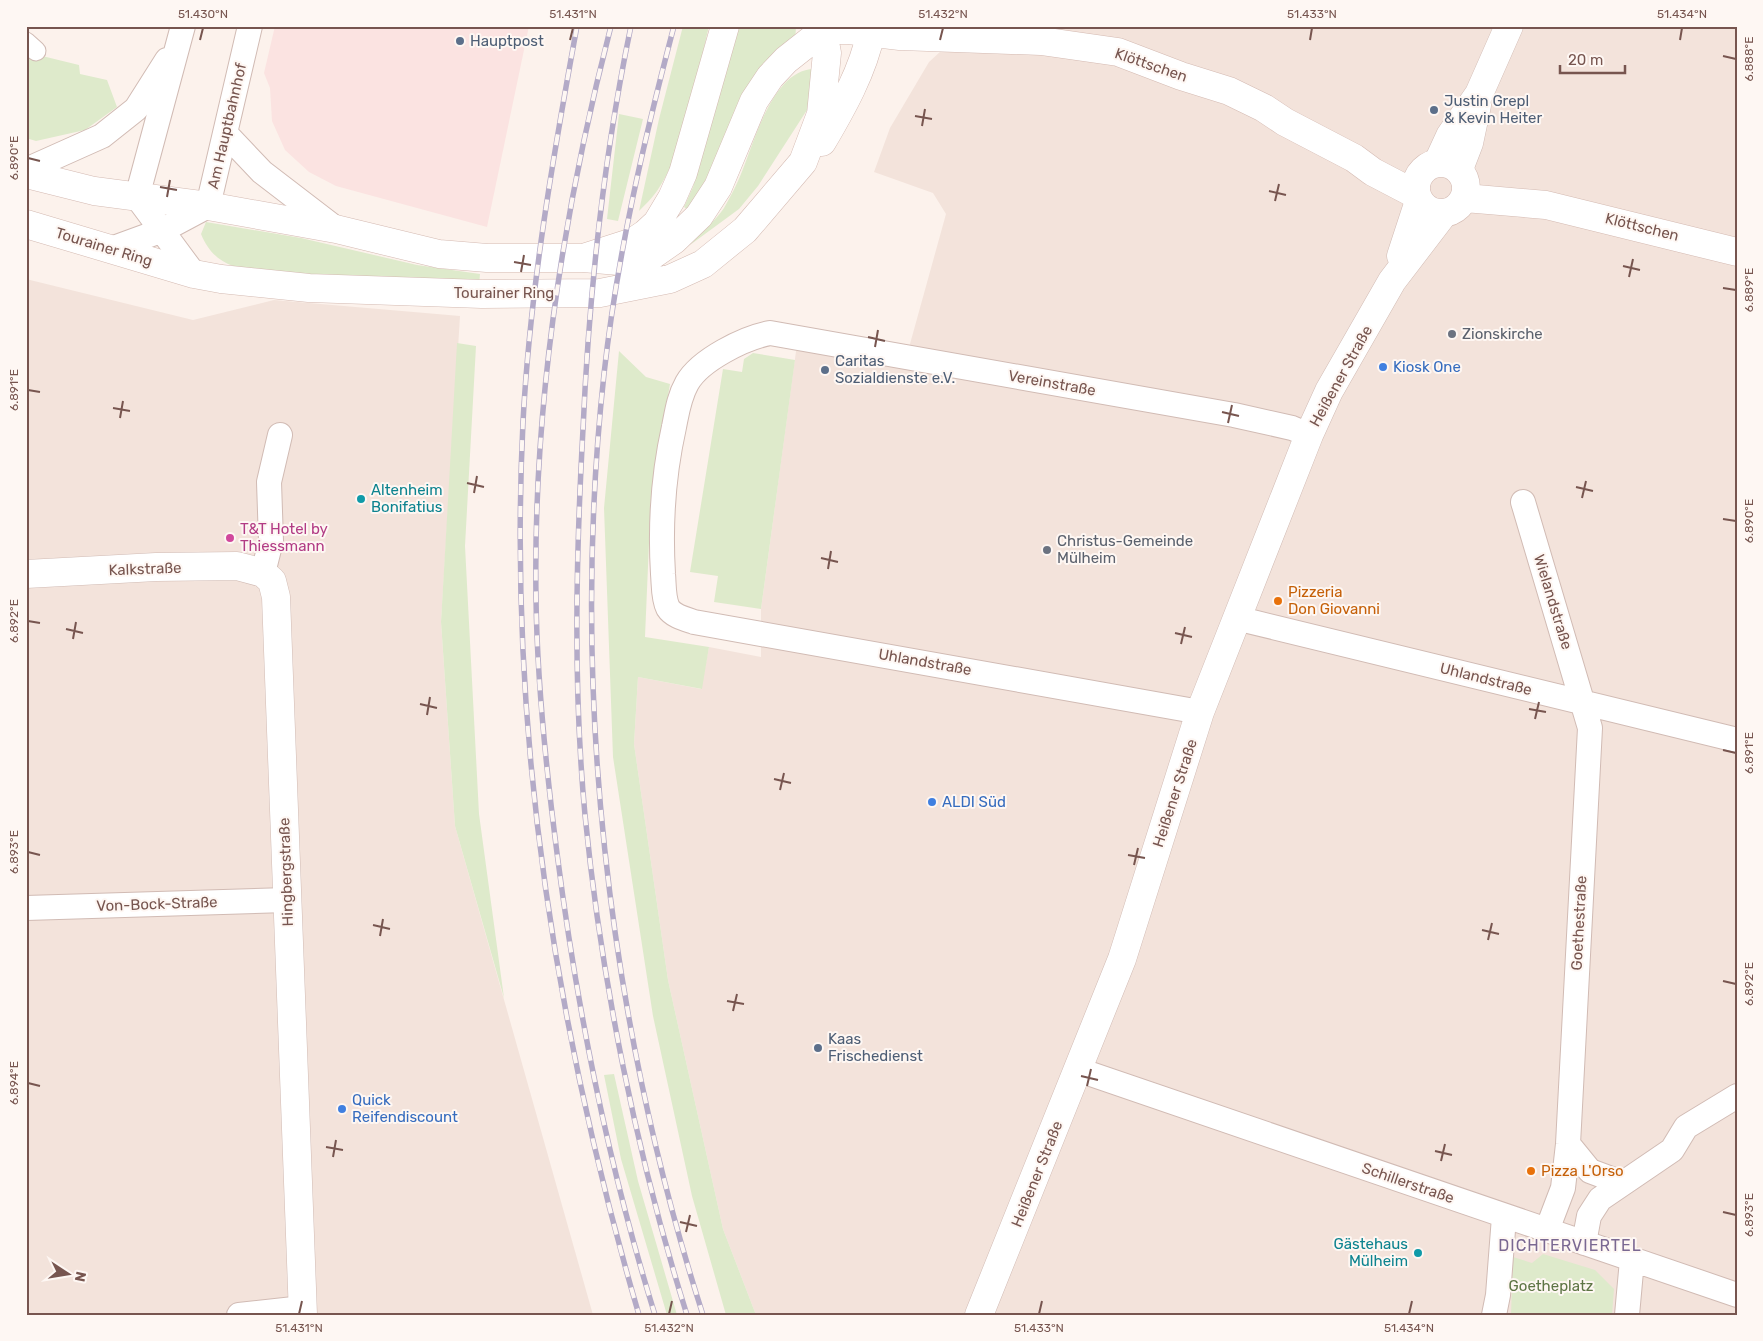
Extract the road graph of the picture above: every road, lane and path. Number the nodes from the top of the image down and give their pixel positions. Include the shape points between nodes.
1 (250, 26) edge
2 (725, 26) edge
3 (1509, 26) edge
4 (823, 28) edge
5 (872, 29) edge
6 (180, 34) edge
7 (225, 133) junction
8 (803, 162) junction
9 (26, 170) edge
10 (26, 174) edge
11 (1441, 186) junction
12 (137, 197) junction
13 (208, 206) junction
14 (26, 224) edge
15 (336, 229) junction
16 (163, 230) junction
17 (111, 250) junction
18 (1737, 252) edge
19 (583, 258) junction
20 (194, 274) junction
21 (280, 435) dead end
22 (1309, 435) junction
23 (1523, 502) dead end
24 (263, 573) junction
25 (26, 574) edge
26 (664, 593) joint
27 (1236, 618) junction
28 (1584, 703) junction
29 (1200, 712) junction
30 (1737, 740) edge
31 (287, 900) junction
32 (26, 908) edge
33 (1079, 1070) junction
34 (1737, 1096) edge
35 (1568, 1144) junction
36 (1622, 1183) junction
37 (1504, 1217) junction
38 (1547, 1230) junction
39 (1584, 1243) junction
40 (1632, 1260) junction
41 (1737, 1295) edge
42 (303, 1311) edge
43 (239, 1315) edge
44 (979, 1315) edge
45 (1494, 1315) edge
46 (1627, 1315) edge

1 - 7 street, Am Hauptbahnhof
2 - 19 main road via 683,173 657,223 633,242
3 - 11 main road, Heißener Straße via 1479,94 1469,144
4 - 5 main road, Klöttschen
4 - 8 main road, Tourainer Ring via 827,53 820,114
4 - 19 main road via 770,77 754,101 718,187 699,216 674,240 651,256 619,261
5 - 8 main road via 868,48 839,114 822,144
5 - 11 main road, Klöttschen via 900,36 1041,41 1118,52 1229,91 1354,158 1373,172
6 - 9 street via 136,109 102,136
6 - 12 street
7 - 13 street, Am Hauptbahnhof
7 - 15 street via 262,172
8 - 20 main road, Tourainer Ring via 745,230 702,264 670,279 600,294 309,288
10 - 12 main road via 94,191
11 - 18 main road, Klöttschen via 1494,184 1518,190 1546,205
11 - 22 main road, Heißener Straße via 1392,281 1329,391
12 - 13 main road
12 - 16 street
13 - 15 main road
13 - 16 street, Am Hauptbahnhof
14 - 17 main road, Tourainer Ring
15 - 19 main road via 439,254 487,258
16 - 17 street, Am Hauptbahnhof
16 - 20 street
17 - 20 main road, Tourainer Ring
21 - 24 street via 269,482 271,541
22 - 26 street, Vereinstraße via 1234,414 770,333 750,338 719,355 688,382 680,399 662,500
22 - 27 main road, Heißener Straße
23 - 28 street, Wielandstraße
24 - 25 main road, Kalkstraße via 236,566
24 - 31 main road, Hingbergstraße via 272,581 276,597
26 - 29 street, Uhlandstraße via 668,608 694,622
27 - 28 street, Uhlandstraße
27 - 29 main road, Heißener Straße
28 - 30 street, Uhlandstraße
28 - 35 street, Goethestraße via 1590,728
29 - 33 main road, Heißener Straße via 1122,959
31 - 32 street, Von-Bock-Straße
31 - 42 main road, Hingbergstraße
33 - 37 street, Schillerstraße
33 - 44 main road, Heißener Straße
34 - 36 street via 1686,1128 1672,1150
35 - 36 street via 1590,1171
35 - 38 street, Goethestraße via 1563,1188
36 - 39 street via 1600,1199 1589,1216
37 - 38 street, Schillerstraße
37 - 45 street
38 - 39 street, Schillerstraße
39 - 40 street, Schillerstraße
40 - 41 street, Schillerstraße
40 - 46 street
42 - 43 street

